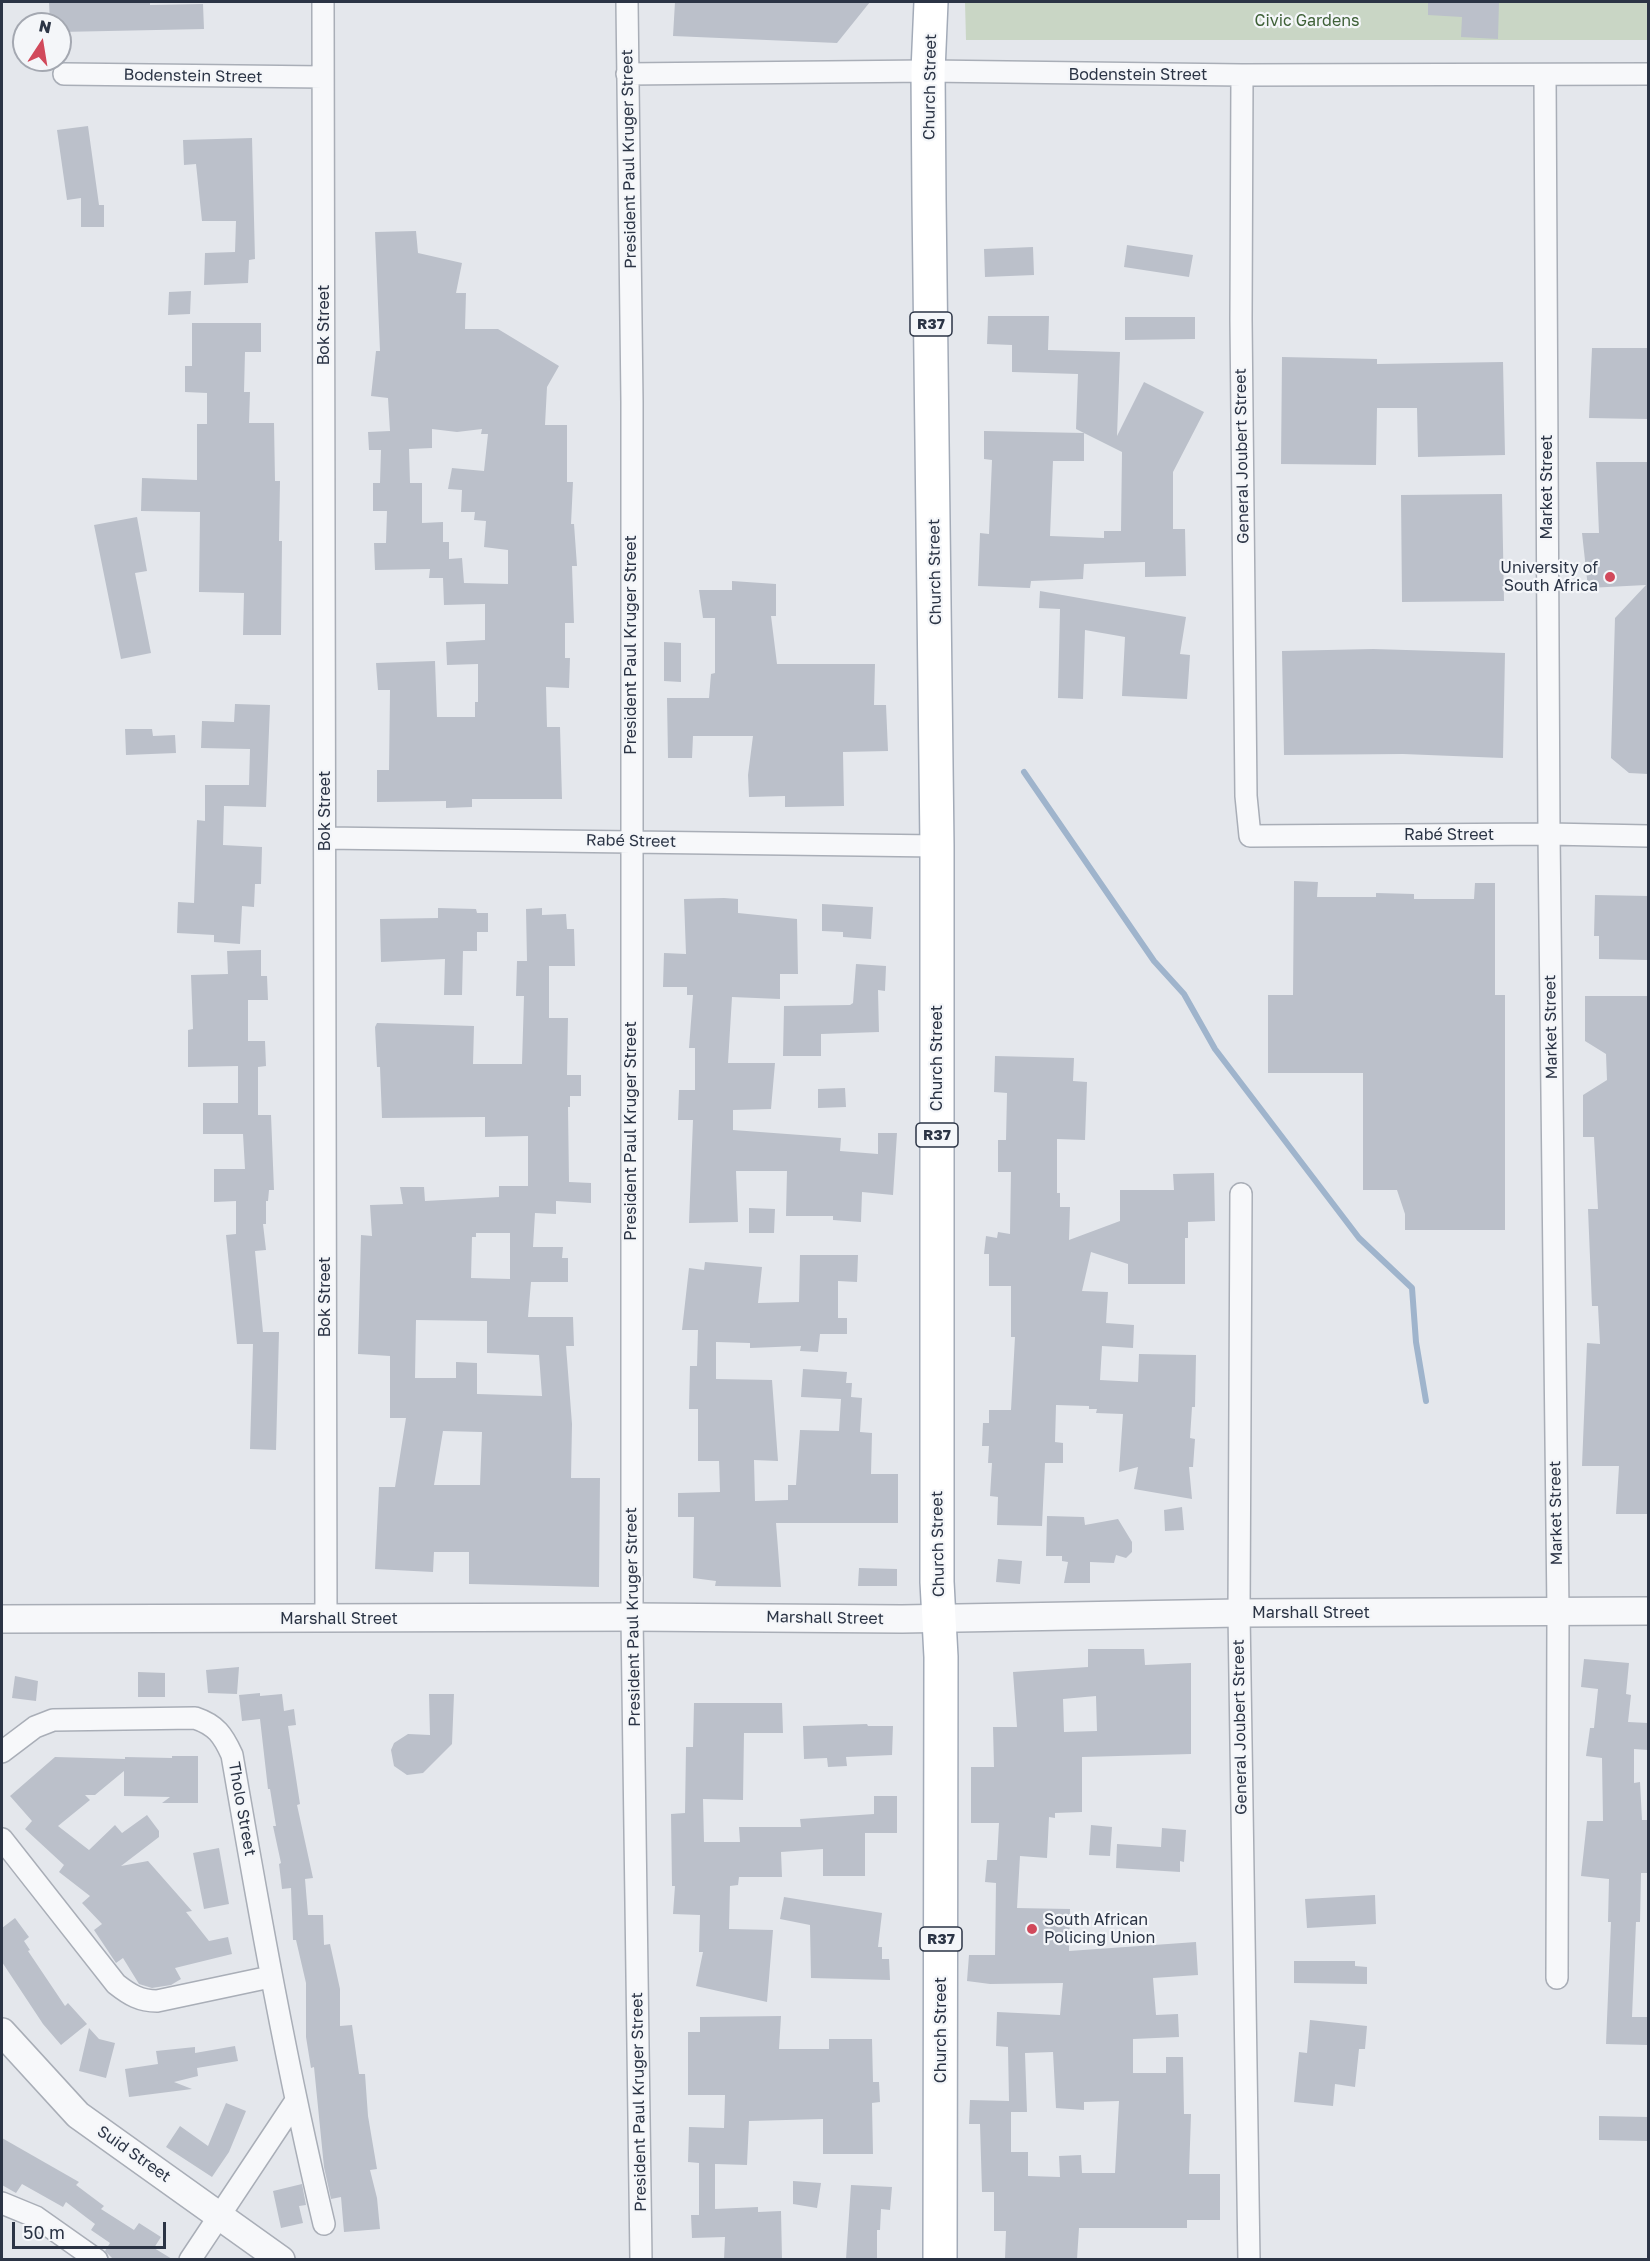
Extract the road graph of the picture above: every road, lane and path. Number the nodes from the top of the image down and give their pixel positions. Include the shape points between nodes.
1 (323, 2) edge
2 (627, 2) edge
3 (931, 2) edge
4 (928, 71) junction
5 (627, 74) junction
6 (1648, 74) edge
7 (64, 75) dead end
8 (1242, 75) junction
9 (1545, 75) junction
10 (323, 77) junction
11 (1549, 834) junction
12 (1250, 836) joint
13 (1648, 836) edge
14 (325, 838) junction
15 (630, 841) junction
16 (937, 846) junction
17 (1240, 1194) dead end
18 (1648, 1611) edge
19 (1558, 1612) junction
20 (1239, 1613) junction
21 (632, 1617) junction
22 (2, 1619) edge
23 (939, 1619) junction
24 (326, 1620) junction
25 (2, 1752) edge
26 (2, 1839) edge
27 (270, 1977) junction
28 (1557, 1978) dead end
29 (2, 2032) edge
30 (295, 2102) junction
31 (2, 2204) edge
32 (221, 2216) junction
33 (324, 2224) dead end
34 (97, 2259) edge
35 (190, 2259) edge
36 (281, 2259) edge
37 (641, 2259) edge
38 (940, 2259) edge
39 (1249, 2259) edge

1 - 10 street, Bok Street
2 - 5 street, President Paul Kruger Street
3 - 4 main road, Church Street / R37
4 - 5 street, Bodenstein Street
4 - 8 street, Bodenstein Street
4 - 16 main road, Church Street / R37
5 - 15 street, President Paul Kruger Street via 631,272
6 - 9 street, Bodenstein Street
7 - 10 street, Bodenstein Street
8 - 9 street, Bodenstein Street
8 - 12 street, General Joubert Street via 1246,796
9 - 11 street, Market Street
10 - 14 street, Bok Street
11 - 12 street, Rabé Street
11 - 13 street, Rabé Street
11 - 19 street, Market Street
14 - 15 street, Rabé Street
14 - 24 street, Bok Street
15 - 16 street, Rabé Street
15 - 21 street, President Paul Kruger Street
16 - 23 main road, Church Street / R37
17 - 20 street, General Joubert Street
18 - 19 street, Marshall Street
19 - 20 street, Marshall Street
19 - 28 street, Market Street
20 - 23 street, Marshall Street
20 - 39 street, General Joubert Street
21 - 23 street, Marshall Street
21 - 24 street, Marshall Street
21 - 37 street, President Paul Kruger Street
22 - 24 street, Marshall Street
23 - 38 main road, Church Street / R37
25 - 27 street, Tholo Street via 35,1726 53,1720 195,1718 209,1722 222,1734 232,1755
26 - 27 street via 116,1984 131,1995 143,2001 158,2001
27 - 30 street, Tholo Street
29 - 32 street, Suid Street via 78,2115
30 - 32 street
30 - 33 street, Tholo Street
31 - 34 street via 36,2217
32 - 35 street
32 - 36 street, Suid Street

